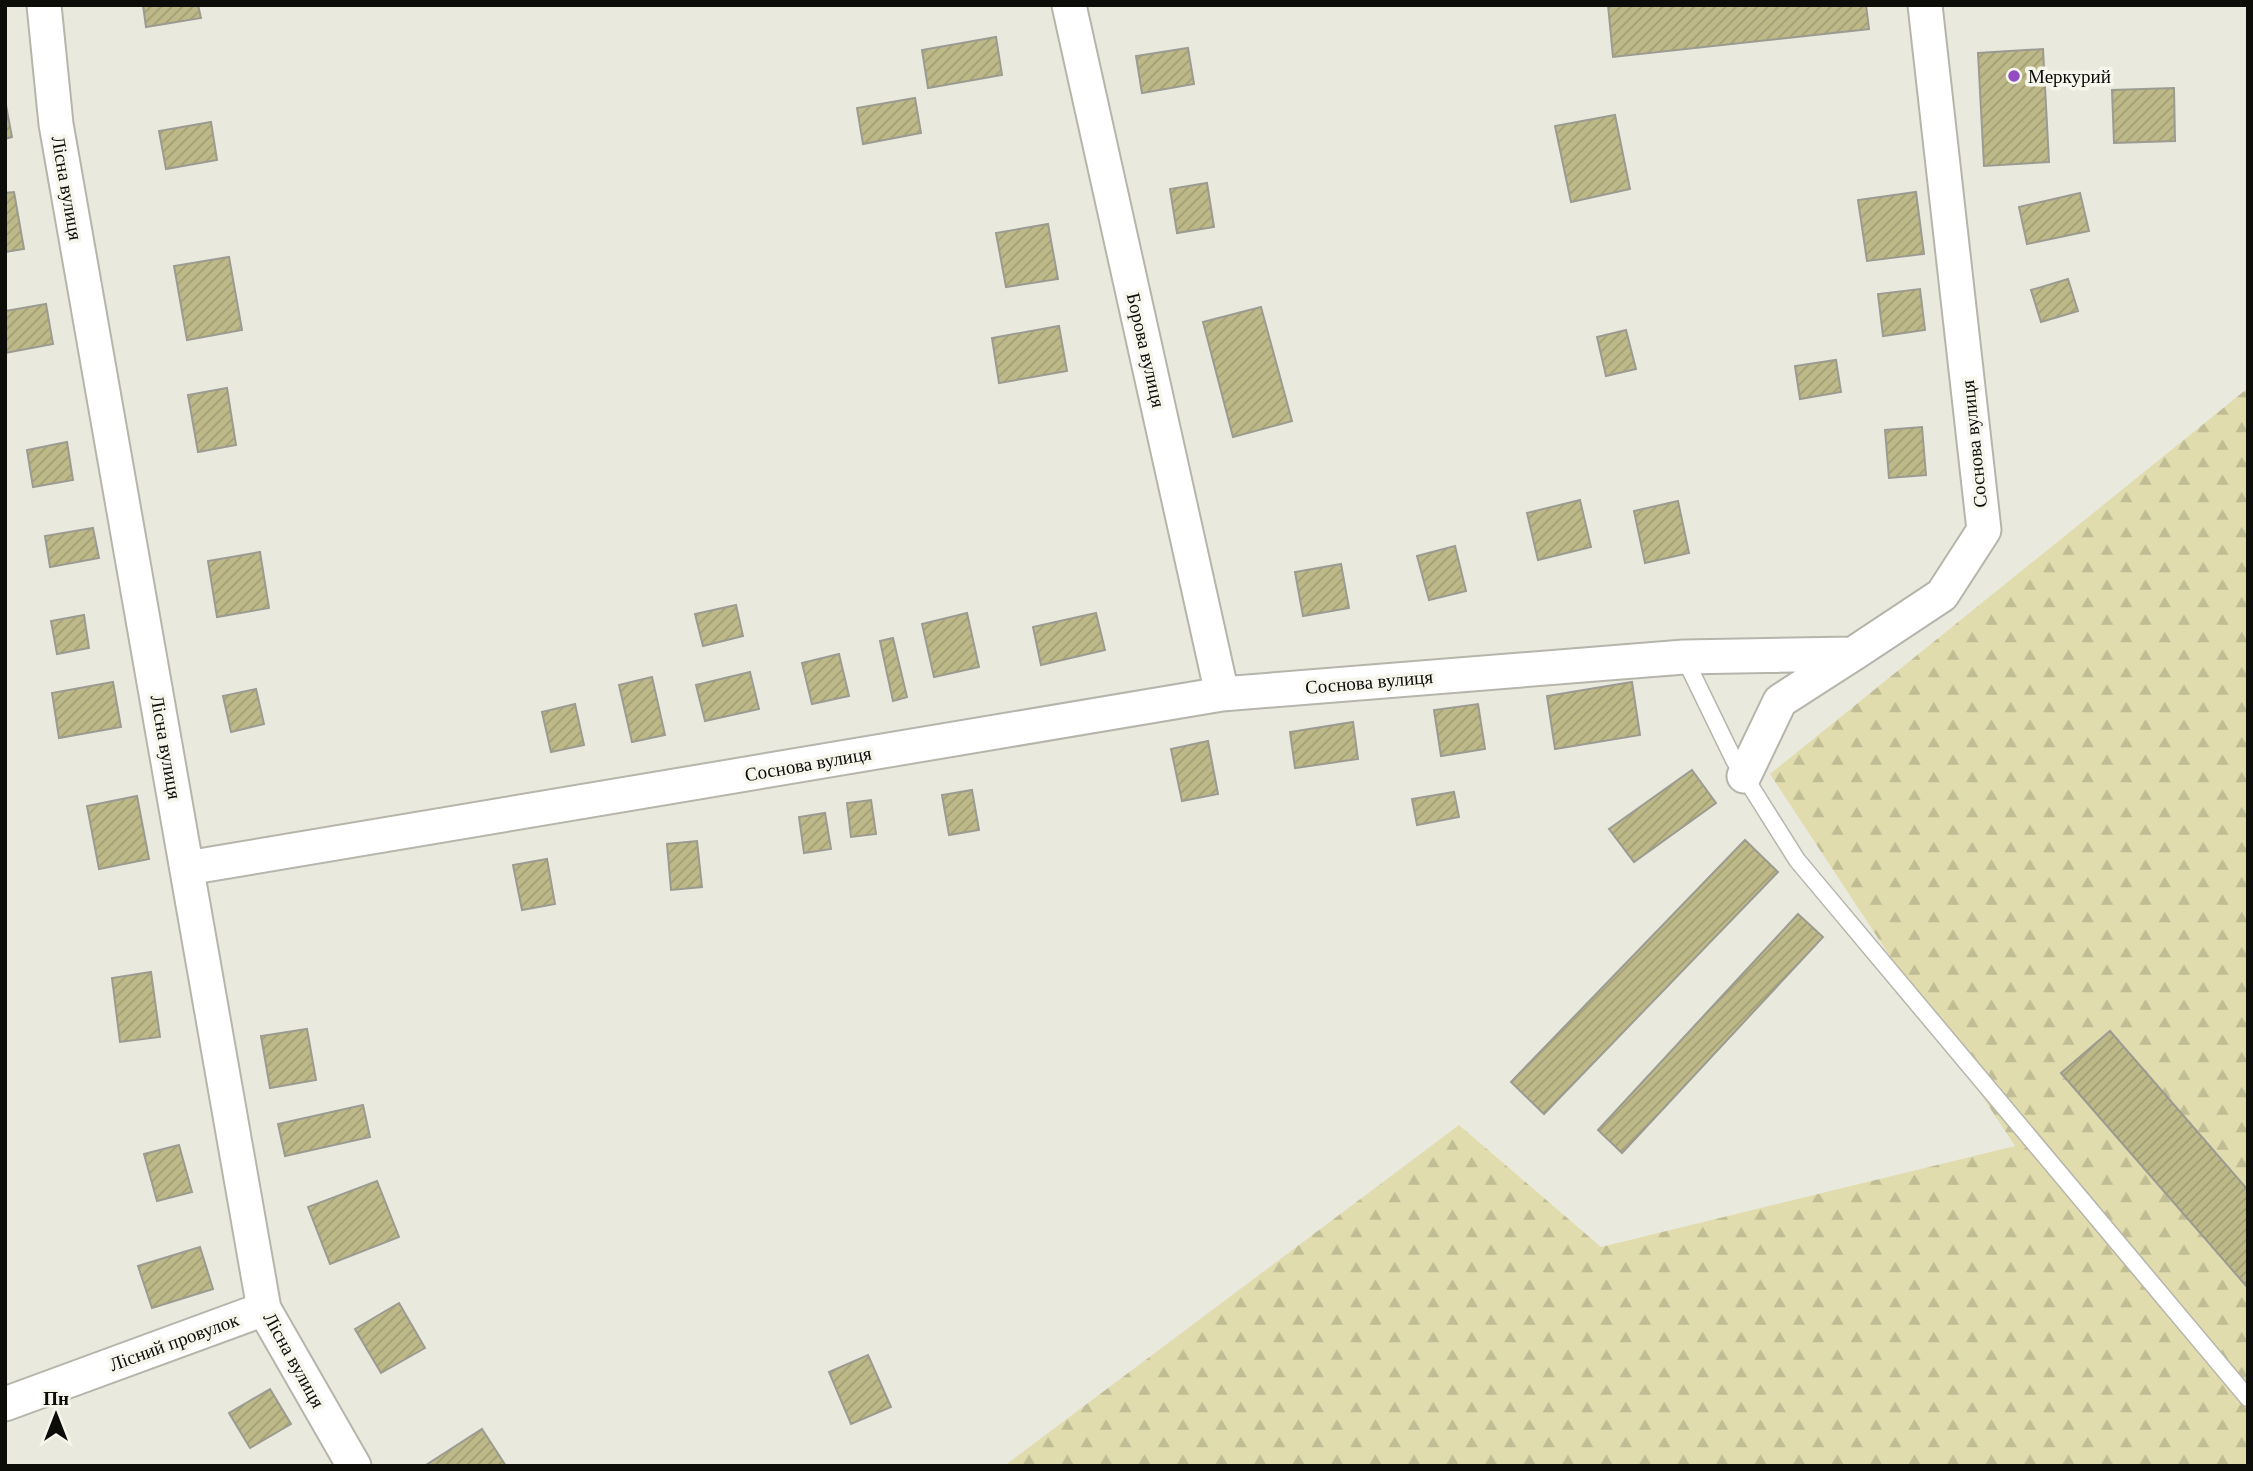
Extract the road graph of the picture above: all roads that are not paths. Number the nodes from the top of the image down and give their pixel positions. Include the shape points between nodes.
1 (44, 5) edge
2 (1069, 5) edge
3 (1925, 5) edge
4 (1853, 654) junction
5 (1684, 657) junction
6 (1222, 694) junction
7 (1744, 776) junction
8 (187, 868) junction
9 (264, 1310) junction
10 (2248, 1398) edge
11 (5, 1404) edge
12 (354, 1466) edge

1 - 8 street, Лісна вулиця via 56,124
2 - 6 street, Борова вулиця
3 - 4 street, Соснова вулиця via 1984,530 1942,595
4 - 5 street, Соснова вулиця
4 - 7 street via 1780,701
5 - 6 street, Соснова вулиця
5 - 7 lane
6 - 8 street, Соснова вулиця
7 - 10 lane via 1797,860
8 - 9 street, Лісна вулиця
9 - 11 street, Лісний провулок
9 - 12 street, Лісна вулиця

